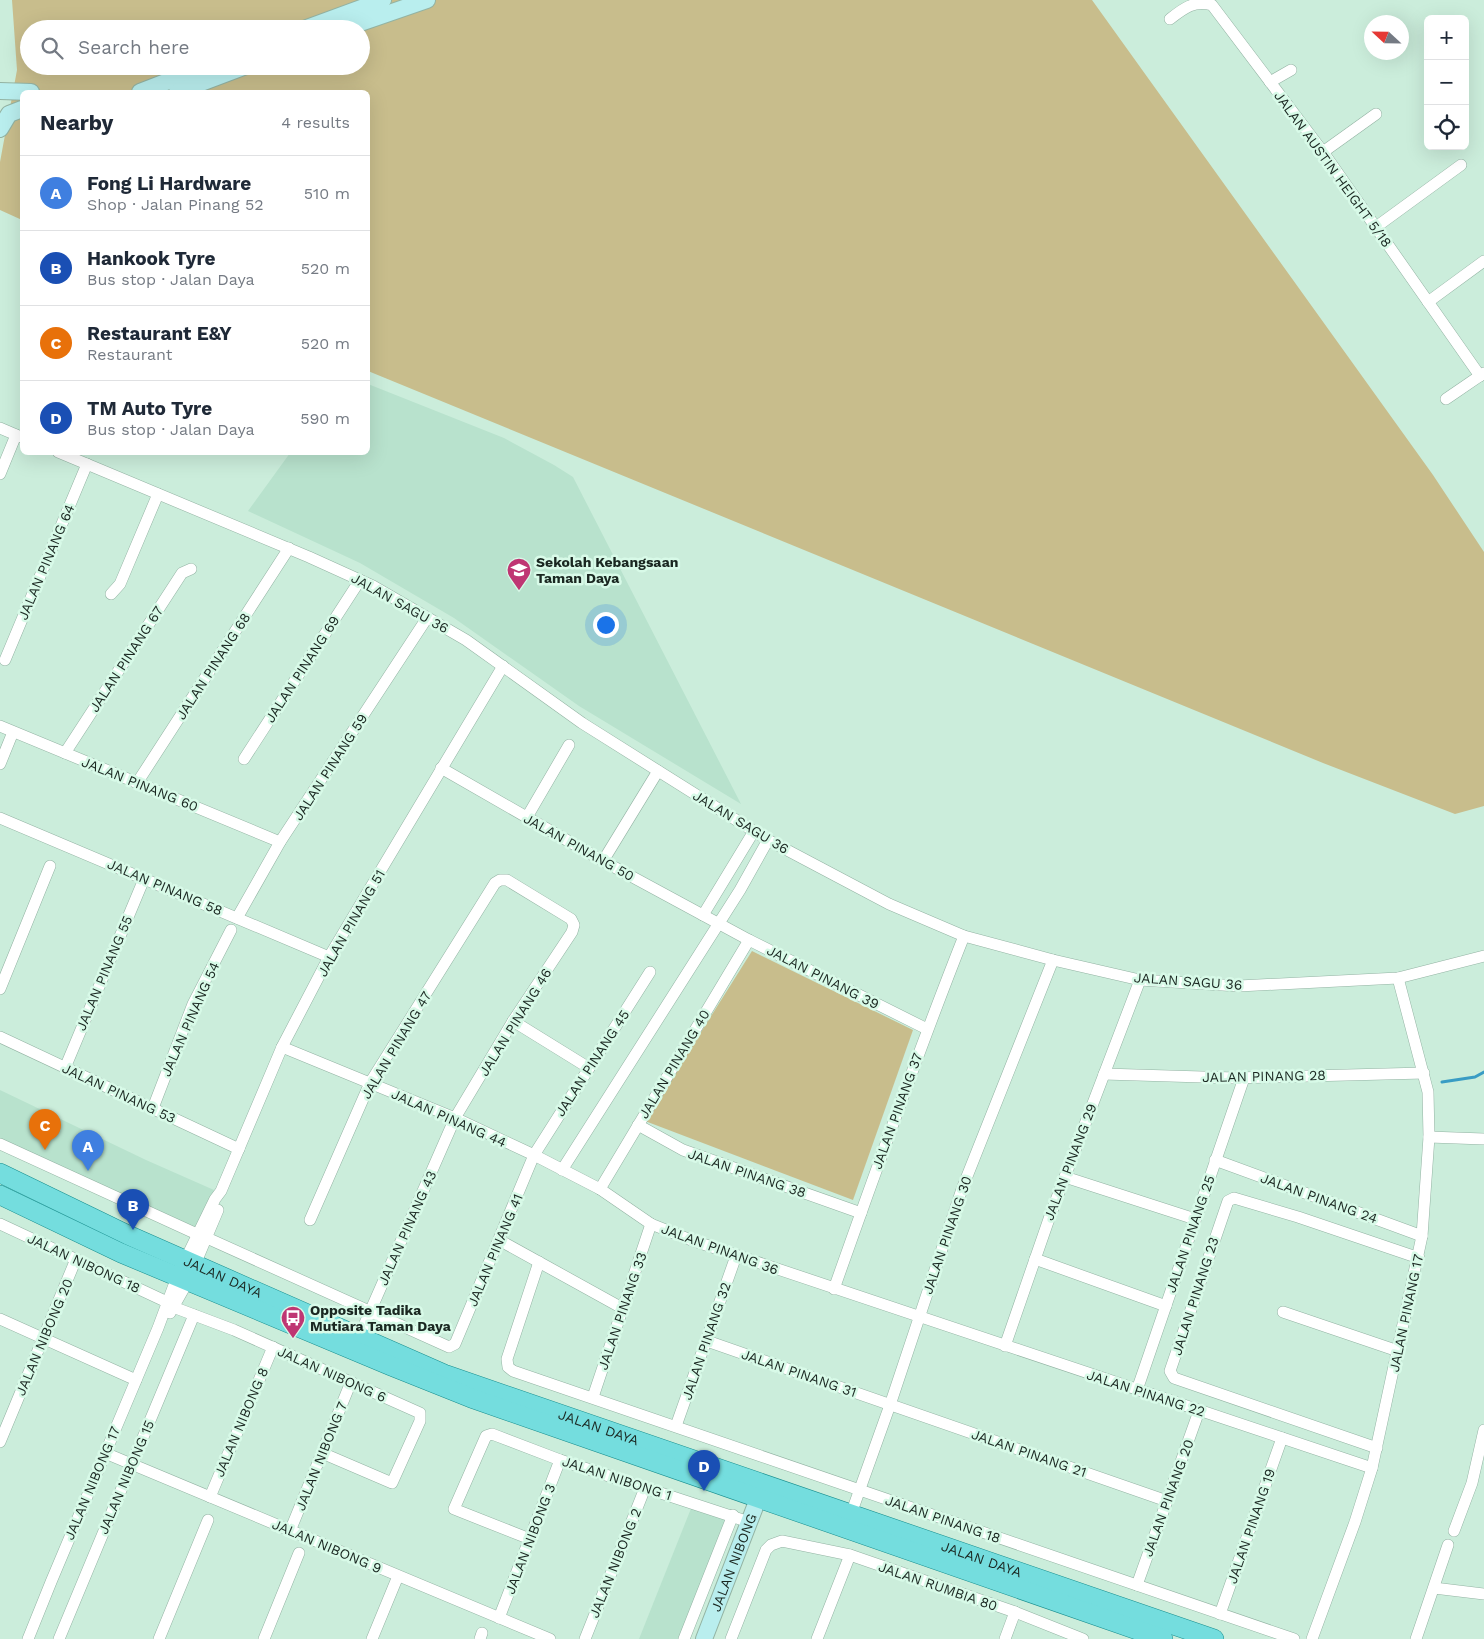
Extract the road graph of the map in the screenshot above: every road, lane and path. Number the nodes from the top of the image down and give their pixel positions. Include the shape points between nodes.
1 (383, 0) edge
2 (427, 0) edge
3 (1170, 19) dead end
4 (329, 20) edge
5 (369, 20) edge
6 (1291, 70) dead end
7 (184, 75) edge
8 (222, 75) edge
9 (1270, 82) junction
10 (145, 90) edge
11 (182, 90) edge
12 (0, 91) edge
13 (20, 92) edge
14 (0, 101) edge
15 (20, 104) edge
16 (20, 110) edge
17 (1376, 114) dead end
18 (0, 129) edge
19 (1323, 152) junction
20 (1461, 165) dead end
21 (1376, 228) junction
22 (1484, 261) edge
23 (1428, 302) junction
24 (1482, 374) edge
25 (1446, 399) dead end
26 (0, 428) edge
27 (19, 436) edge
28 (65, 455) edge
29 (87, 464) junction
30 (0, 474) edge
31 (158, 494) junction
32 (289, 548) junction
33 (192, 569) dead end
34 (360, 580) junction
35 (111, 594) dead end
36 (427, 618) junction
37 (5, 660) dead end
38 (503, 666) junction
39 (0, 726) edge
40 (13, 732) junction
41 (570, 745) dead end
42 (65, 753) junction
43 (244, 759) dead end
44 (0, 764) edge
45 (441, 768) junction
46 (658, 771) junction
47 (138, 783) junction
48 (527, 817) junction
49 (0, 818) edge
50 (754, 831) junction
51 (768, 840) junction
52 (280, 842) junction
53 (603, 861) junction
54 (50, 866) dead end
55 (144, 879) junction
56 (703, 915) junction
57 (237, 918) junction
58 (719, 923) junction
59 (574, 925) joint
60 (231, 930) dead end
61 (964, 936) junction
62 (749, 940) junction
63 (1484, 956) edge
64 (329, 957) junction
65 (1053, 960) junction
66 (650, 972) dead end
67 (1398, 978) junction
68 (1140, 980) junction
69 (0, 989) edge
70 (513, 1021) junction
71 (927, 1029) junction
72 (0, 1037) edge
73 (282, 1047) junction
74 (65, 1068) junction
75 (589, 1068) junction
76 (1424, 1073) junction
77 (1104, 1074) junction
78 (1244, 1078) junction
79 (370, 1083) junction
80 (153, 1108) junction
81 (455, 1118) junction
82 (638, 1125) junction
83 (1430, 1137) junction
84 (1484, 1139) edge
85 (0, 1144) edge
86 (238, 1149) junction
87 (534, 1155) junction
88 (1216, 1160) junction
89 (562, 1170) junction
90 (0, 1174) edge
91 (1065, 1177) junction
92 (600, 1189) junction
93 (0, 1195) edge
94 (860, 1213) junction
95 (1195, 1219) junction
96 (310, 1220) dead end
97 (0, 1224) edge
98 (651, 1224) junction
99 (203, 1236) junction
100 (1422, 1236) junction
101 (499, 1240) junction
102 (736, 1256) junction
103 (1035, 1258) junction
104 (1419, 1258) junction
105 (76, 1259) junction
106 (538, 1262) junction
107 (187, 1270) junction
108 (834, 1289) junction
109 (170, 1305) junction
110 (1166, 1306) junction
111 (622, 1308) junction
112 (370, 1311) junction
113 (1283, 1312) dead end
114 (194, 1315) junction
115 (919, 1317) junction
116 (0, 1319) edge
117 (359, 1337) junction
118 (43, 1339) junction
119 (707, 1341) junction
120 (1005, 1346) junction
121 (273, 1347) junction
122 (1398, 1351) junction
123 (136, 1380) junction
124 (351, 1382) junction
125 (1137, 1390) junction
126 (592, 1397) junction
127 (890, 1405) junction
128 (1199, 1411) junction
129 (6, 1413) edge
130 (676, 1426) junction
131 (1484, 1430) edge
132 (1282, 1438) junction
133 (0, 1442) edge
134 (1377, 1448) junction
135 (105, 1453) junction
136 (322, 1453) junction
137 (560, 1460) junction
138 (132, 1464) junction
139 (1372, 1468) junction
140 (1478, 1484) edge
141 (645, 1488) junction
142 (860, 1490) junction
143 (761, 1491) junction
144 (210, 1497) junction
145 (1167, 1501) junction
146 (851, 1514) junction
147 (733, 1516) junction
148 (208, 1520) dead end
149 (749, 1522) junction
150 (290, 1531) junction
151 (1454, 1531) dead end
152 (530, 1539) junction
153 (1448, 1545) dead end
154 (299, 1553) dead end
155 (850, 1556) junction
156 (398, 1576) junction
157 (1137, 1585) junction
158 (1434, 1588) junction
159 (1484, 1594) edge
160 (1015, 1612) junction
161 (1220, 1614) junction
162 (499, 1618) junction
163 (28, 1639) edge
164 (59, 1639) edge
165 (159, 1639) edge
166 (264, 1639) edge
167 (372, 1639) edge
168 (550, 1639) edge
169 (585, 1639) edge
170 (684, 1639) edge
171 (704, 1639) edge
172 (731, 1639) edge
173 (817, 1639) edge
174 (1005, 1639) edge
175 (1083, 1639) edge
176 (1163, 1639) edge
177 (1214, 1639) edge
178 (1294, 1639) edge
179 (1312, 1639) edge
180 (1416, 1639) edge

1 - 4 street
2 - 5 street
3 - 9 street, JALAN AUSTIN HEIGHT 5/18 via 1191,2 1203,0 1212,5
6 - 9 street
7 - 10 street
8 - 11 street
9 - 19 street, JALAN AUSTIN HEIGHT 5/18
12 - 13 street
14 - 15 street
16 - 18 street via 9,114
17 - 19 street
19 - 21 street, JALAN AUSTIN HEIGHT 5/18
20 - 21 street
21 - 23 street, JALAN AUSTIN HEIGHT 5/18
22 - 23 street
23 - 24 street, JALAN AUSTIN HEIGHT 5/18
24 - 25 street
26 - 27 street
27 - 30 street
28 - 29 street, JALAN SAGU 36
29 - 31 street, JALAN SAGU 36
29 - 37 street, JALAN PINANG 64
31 - 32 street, JALAN SAGU 36
31 - 35 street via 120,584
32 - 34 street, JALAN SAGU 36
32 - 47 street, JALAN PINANG 68
33 - 42 street, JALAN PINANG 67 via 182,573
34 - 36 street, JALAN SAGU 36
34 - 43 street, JALAN PINANG 69
36 - 38 street, JALAN SAGU 36
36 - 52 street, JALAN PINANG 59
38 - 45 street, JALAN PINANG 51
38 - 46 street, JALAN SAGU 36 via 582,723
39 - 40 street, JALAN PINANG 60
40 - 42 street, JALAN PINANG 60
40 - 44 street
41 - 48 street
42 - 47 street, JALAN PINANG 60
45 - 48 street, JALAN PINANG 50
45 - 64 street, JALAN PINANG 51
46 - 50 street, JALAN SAGU 36
46 - 53 street
47 - 52 street, JALAN PINANG 60
48 - 53 street, JALAN PINANG 50
49 - 55 street, JALAN PINANG 58
50 - 51 street, JALAN SAGU 36
50 - 56 street
51 - 58 street
51 - 61 street, JALAN SAGU 36 via 889,904
52 - 57 street, JALAN PINANG 59
53 - 56 street, JALAN PINANG 50
54 - 69 street
55 - 57 street, JALAN PINANG 58
55 - 74 street, JALAN PINANG 55
56 - 58 street, JALAN PINANG 50
57 - 64 street, JALAN PINANG 58
58 - 62 street, JALAN PINANG 39
58 - 89 street
59 - 70 street, JALAN PINANG 46
59 - 79 street, JALAN PINANG 47 via 571,920 506,880 495,883
60 - 80 street, JALAN PINANG 54 via 193,1004
61 - 65 street, JALAN SAGU 36
61 - 71 street, JALAN PINANG 37
62 - 71 street, JALAN PINANG 39
62 - 82 street, JALAN PINANG 40
63 - 67 street, JALAN SAGU 36
64 - 73 street, JALAN PINANG 51
65 - 68 street, JALAN SAGU 36
65 - 115 street, JALAN PINANG 30 via 962,1188
66 - 75 street, JALAN PINANG 45
67 - 68 street, JALAN SAGU 36 via 1239,986
67 - 76 street, JALAN PINANG 17
68 - 77 street, JALAN PINANG 29
70 - 75 street
70 - 81 street, JALAN PINANG 46
71 - 94 street, JALAN PINANG 37
72 - 74 street, JALAN PINANG 53
73 - 79 street, JALAN PINANG 44
73 - 86 street, JALAN PINANG 51
74 - 80 street, JALAN PINANG 53
75 - 87 street, JALAN PINANG 45
76 - 78 street, JALAN PINANG 28
76 - 83 street, JALAN PINANG 17
77 - 78 street, JALAN PINANG 28
77 - 91 street, JALAN PINANG 29
78 - 88 street, JALAN PINANG 25
79 - 81 street, JALAN PINANG 44
79 - 96 street, JALAN PINANG 47
80 - 86 street, JALAN PINANG 53
81 - 87 street, JALAN PINANG 44
81 - 112 street, JALAN PINANG 43
82 - 92 street, JALAN PINANG 40
82 - 94 street, JALAN PINANG 38 via 683,1150
83 - 84 street
83 - 100 street, JALAN PINANG 17
85 - 99 street
86 - 99 street, JALAN PINANG 51 via 215,1199
87 - 89 street, JALAN PINANG 36
87 - 101 street, JALAN PINANG 41
88 - 95 street, JALAN PINANG 25
88 - 100 street, JALAN PINANG 24
89 - 92 street, JALAN PINANG 36
90 - 107 main road, JALAN DAYA via 128,1235
91 - 95 street
91 - 103 street, JALAN PINANG 29
92 - 98 street, JALAN PINANG 36
93 - 107 main road, JALAN DAYA via 121,1253
94 - 108 street, JALAN PINANG 37
95 - 110 street, JALAN PINANG 25
97 - 105 street, JALAN NIBONG 18
98 - 102 street, JALAN PINANG 36
98 - 111 street, JALAN PINANG 33
99 - 107 street, JALAN PINANG 51
99 - 112 street
100 - 104 street, JALAN PINANG 17
101 - 106 street
101 - 112 street, JALAN PINANG 41 via 454,1344 449,1347
102 - 108 street, JALAN PINANG 36
102 - 119 street, JALAN PINANG 32
103 - 110 street
103 - 120 street, JALAN PINANG 29
104 - 122 street, JALAN PINANG 17
104 - 134 street, JALAN PINANG 23 via 1298,1217 1230,1199 1170,1371 1174,1378
105 - 109 street, JALAN NIBONG 18
105 - 118 street, JALAN NIBONG 20
106 - 111 street
106 - 126 street via 507,1359 508,1367
107 - 109 street, JALAN PINANG 51
107 - 117 main road, JALAN DAYA
107 - 143 main road, JALAN DAYA via 391,1366 471,1398
108 - 115 street, JALAN PINANG 36
109 - 114 street, JALAN NIBONG 6
109 - 123 street, JALAN NIBONG 17
110 - 125 street, JALAN PINANG 25
111 - 126 street, JALAN PINANG 33
112 - 117 street, JALAN PINANG 43
113 - 122 street
114 - 121 street, JALAN NIBONG 6
114 - 138 street, JALAN NIBONG 15
115 - 120 street, JALAN PINANG 22
115 - 127 street, JALAN PINANG 30
116 - 118 street
117 - 143 main road, JALAN DAYA via 444,1374
118 - 123 street
118 - 129 street, JALAN NIBONG 20
119 - 127 street, JALAN PINANG 31
119 - 130 street, JALAN PINANG 32
120 - 125 street, JALAN PINANG 22
121 - 124 street, JALAN NIBONG 6
121 - 144 street, JALAN NIBONG 8
122 - 134 street, JALAN PINANG 17
123 - 135 street, JALAN NIBONG 17
124 - 136 street, JALAN NIBONG 7
124 - 136 street, JALAN NIBONG 6 via 420,1413 420,1421 392,1484
125 - 128 street, JALAN PINANG 22
126 - 130 street, JALAN PINANG 18
127 - 142 street, JALAN PINANG 30
127 - 145 street, JALAN PINANG 21
128 - 132 street, JALAN PINANG 22
128 - 145 street, JALAN PINANG 20
129 - 133 street, JALAN NIBONG 20
130 - 142 street, JALAN PINANG 18
131 - 140 street
132 - 139 street, JALAN PINANG 22
132 - 161 street, JALAN PINANG 19
134 - 139 street, JALAN PINANG 17
135 - 138 street, JALAN NIBONG 9
135 - 163 street, JALAN NIBONG 17
136 - 150 street, JALAN NIBONG 7
137 - 141 street, JALAN NIBONG 1
137 - 152 street, JALAN NIBONG 3
137 - 152 street, JALAN NIBONG 1 via 492,1434 486,1436 454,1509
138 - 144 street, JALAN NIBONG 9
138 - 164 street, JALAN NIBONG 15
139 - 179 street, JALAN PINANG 17
140 - 151 street
141 - 147 street, JALAN NIBONG 1
141 - 169 street, JALAN NIBONG 2
142 - 146 street, JALAN PINANG 30
142 - 157 street, JALAN PINANG 18
143 - 146 main road, JALAN DAYA
143 - 149 street, JALAN NIBONG
143 - 176 main road, JALAN DAYA
144 - 150 street, JALAN NIBONG 9
145 - 157 street, JALAN PINANG 20
146 - 177 main road, JALAN DAYA
147 - 149 street, JALAN NIBONG 1
147 - 170 street
148 - 165 street
149 - 171 street, JALAN NIBONG
150 - 156 street, JALAN NIBONG 9
152 - 162 street, JALAN NIBONG 3
153 - 158 street
154 - 166 street
155 - 160 street, JALAN RUMBIA 80
155 - 172 street, JALAN RUMBIA 80 via 776,1542 766,1550
155 - 173 street
156 - 162 street, JALAN NIBONG 9
156 - 167 street
157 - 161 street, JALAN PINANG 18
158 - 159 street
158 - 180 street
160 - 174 street
160 - 175 street, JALAN RUMBIA 80
161 - 178 street, JALAN PINANG 18
162 - 168 street, JALAN NIBONG 9

